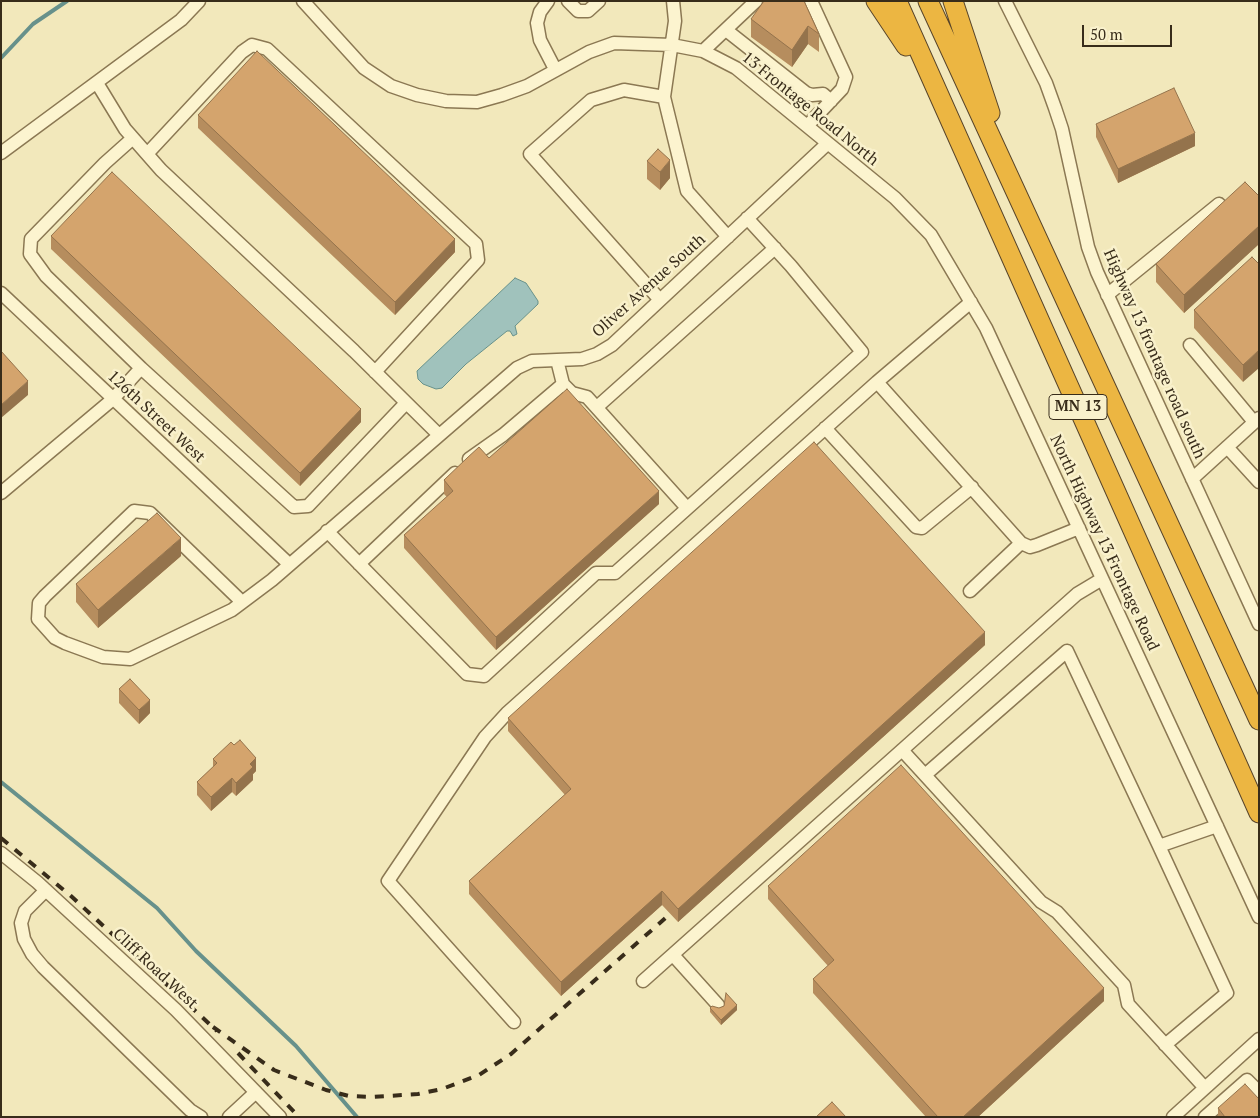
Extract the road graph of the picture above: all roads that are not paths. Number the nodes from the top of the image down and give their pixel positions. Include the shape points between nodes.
1 (200, 1) edge
2 (303, 1) edge
3 (548, 1) edge
4 (568, 1) edge
5 (599, 1) edge
6 (673, 1) edge
7 (756, 1) edge
8 (811, 1) edge
9 (876, 1) edge
10 (896, 1) edge
11 (928, 1) edge
12 (953, 1) edge
13 (1005, 1) edge
14 (726, 30) junction
15 (672, 45) junction
16 (703, 51) junction
17 (555, 69) junction
18 (96, 83) junction
19 (664, 97) junction
20 (831, 101) junction
21 (807, 126) junction
22 (133, 138) junction
23 (828, 143) junction
24 (964, 152) junction
25 (1, 153) edge
26 (147, 154) junction
27 (1014, 188) junction
28 (895, 198) joint
29 (1219, 204) edge
30 (747, 218) junction
31 (728, 237) junction
32 (775, 248) junction
33 (1, 293) edge
34 (1108, 295) junction
35 (660, 300) junction
36 (971, 302) junction
37 (1190, 345) dead end
38 (558, 360) junction
39 (141, 368) junction
40 (375, 372) junction
41 (877, 382) junction
42 (562, 384) junction
43 (114, 399) junction
44 (406, 403) junction
45 (596, 407) junction
46 (1256, 420) edge
47 (824, 428) junction
48 (438, 434) junction
49 (1227, 447) junction
50 (1192, 479) junction
51 (1259, 482) edge
52 (972, 487) junction
53 (1, 493) edge
54 (687, 508) junction
55 (1079, 528) junction
56 (327, 531) junction
57 (1021, 543) junction
58 (289, 564) junction
59 (360, 564) junction
60 (1102, 579) junction
61 (970, 591) dead end
62 (242, 602) junction
63 (1259, 624) edge
64 (1259, 720) edge
65 (902, 750) junction
66 (925, 775) junction
67 (1259, 813) edge
68 (1217, 826) junction
69 (1159, 846) junction
70 (3, 859) edge
71 (46, 890) junction
72 (1259, 917) edge
73 (673, 955) junction
74 (643, 982) dead end
75 (718, 1005) dead end
76 (514, 1022) dead end
77 (1259, 1040) edge
78 (1166, 1045) junction
79 (1233, 1063) junction
80 (1247, 1080) junction
81 (1205, 1088) junction
82 (256, 1092) junction
83 (1259, 1092) edge
84 (1181, 1114) edge
85 (201, 1117) edge
86 (229, 1117) edge
87 (280, 1117) edge
88 (1205, 1117) edge

1 - 18 street via 181,20
2 - 17 street, 13 Frontage Road North via 364,68 391,86 417,95 446,101 477,102 527,86
3 - 17 street via 537,23 540,40
4 - 5 street via 578,11 588,11
6 - 15 street
7 - 14 street
8 - 20 street via 846,77 842,89
9 - 24 highway via 913,58
10 - 24 highway, MN 13
11 - 27 highway, MN 13
12 - 27 highway
13 - 34 street, Highway 13 frontage road south via 1046,83 1062,129 1088,247
14 - 16 street
14 - 20 street via 806,93 823,94
15 - 16 street, 13 Frontage Road North
15 - 17 street, 13 Frontage Road North via 614,43
15 - 19 street
16 - 21 street, 13 Frontage Road North via 736,68
18 - 22 street
18 - 25 street
19 - 31 street via 687,191
19 - 35 street via 624,90 591,100 530,154
20 - 21 street
21 - 23 street, 13 Frontage Road North
22 - 26 street
22 - 39 street via 30,239 30,254 46,276
23 - 28 street, 13 Frontage Road North
23 - 30 street, Oliver Avenue South
24 - 67 highway, MN 13
26 - 40 street
26 - 40 street via 242,52 252,45 267,49 476,244 478,260
27 - 64 highway, MN 13
28 - 36 street, North Highway 13 Frontage Road via 931,235
29 - 34 street
30 - 31 street, Oliver Avenue South
30 - 32 street
31 - 35 street, Oliver Avenue South
32 - 45 street
32 - 54 street via 862,352
33 - 43 street, 126th Street West
34 - 50 street, Highway 13 frontage road south
35 - 38 street, Oliver Avenue South via 612,345 597,354 582,359
36 - 41 street
36 - 55 street, North Highway 13 Frontage Road
37 - 46 street
38 - 42 street
38 - 48 street, Oliver Avenue South via 532,361 517,368
39 - 43 street
39 - 44 street via 294,507 308,506
40 - 44 street
41 - 47 street
41 - 52 street
42 - 45 street via 572,393 587,397
42 - 59 street via 503,435 474,454
43 - 53 street
43 - 58 street, 126th Street West
44 - 48 street
45 - 54 street
46 - 49 street
47 - 52 street via 916,527 922,528
47 - 76 street via 506,713 485,737 388,881
48 - 56 street, Oliver Avenue South
49 - 50 street
49 - 51 street
50 - 63 street, Highway 13 frontage road south
52 - 57 street
54 - 59 street via 615,572 596,573 484,676 467,674
55 - 57 street via 1030,547
55 - 60 street, North Highway 13 Frontage Road
56 - 58 street, Oliver Avenue South
56 - 59 street
57 - 61 street
58 - 62 street, Oliver Avenue South
60 - 65 street via 1076,594
60 - 68 street, North Highway 13 Frontage Road
62 - 62 street, Oliver Avenue South via 232,610 130,659 103,657 65,643 55,638 38,619 39,603 45,596 134,511 150,513
65 - 66 street
65 - 73 street
66 - 69 street via 1067,651
66 - 78 street via 1041,902 1057,912 1124,985 1128,1004
68 - 69 street
68 - 72 street, North Highway 13 Frontage Road
69 - 78 street via 1227,994
70 - 71 street, Cliff Road West
71 - 82 street, Cliff Road West via 176,1010
71 - 85 street via 25,911 21,923 24,940 32,954 190,1110
73 - 74 street
73 - 75 street
77 - 79 street
78 - 81 street
79 - 80 street
79 - 81 street
80 - 83 street
80 - 88 street
81 - 84 street
82 - 86 street
82 - 87 street, Cliff Road West

